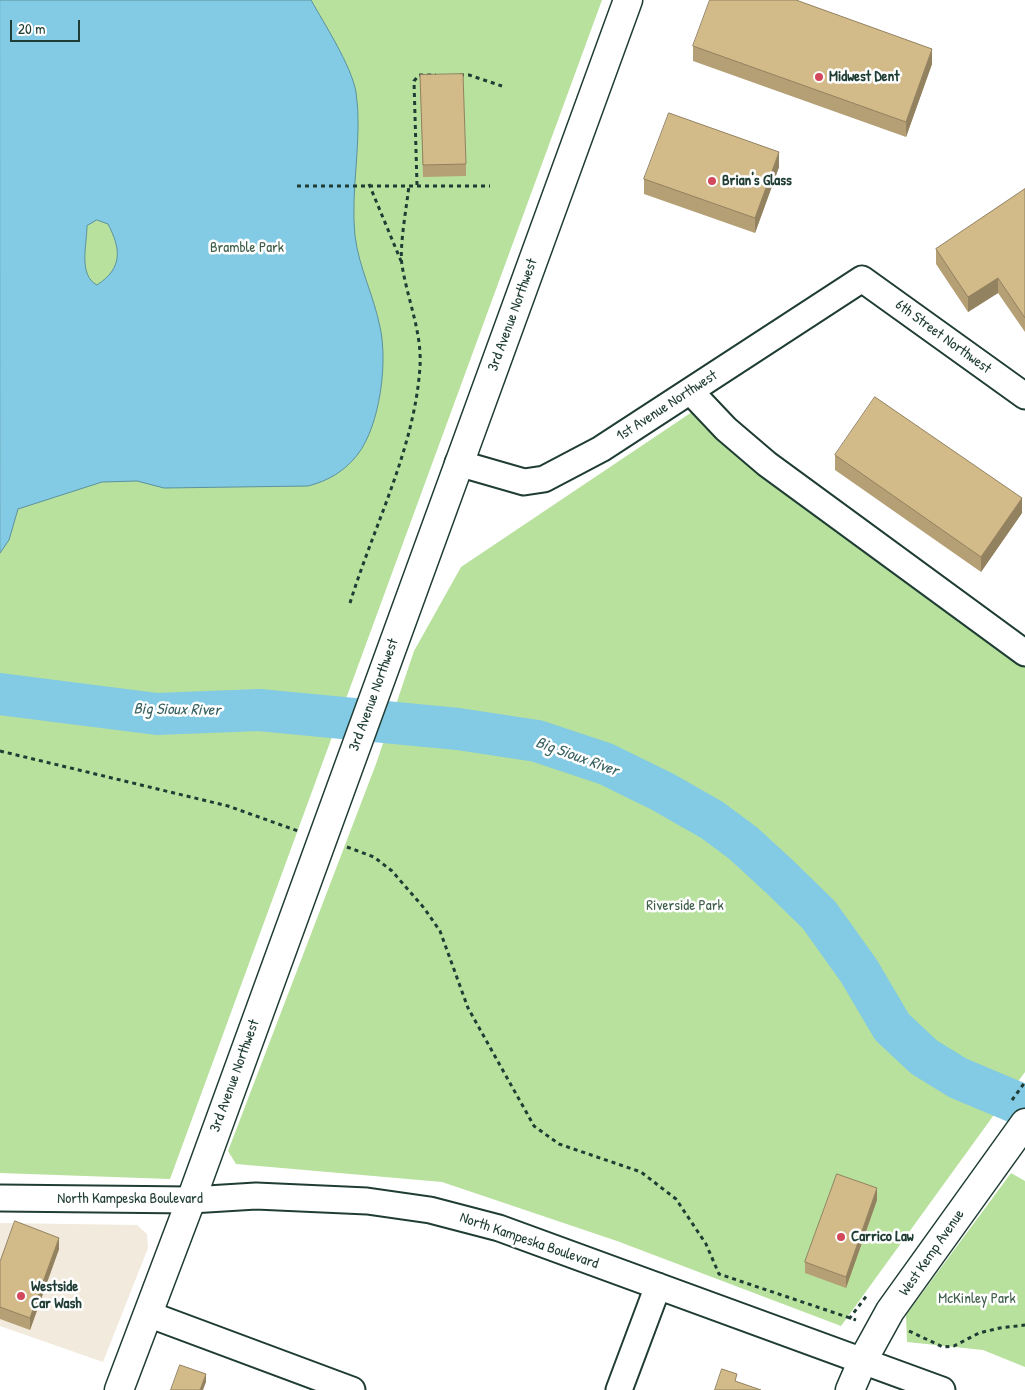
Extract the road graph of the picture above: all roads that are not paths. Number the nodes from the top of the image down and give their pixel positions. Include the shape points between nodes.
1 (628, 0) edge
2 (862, 279) joint
3 (690, 391) junction
4 (1025, 396) edge
5 (458, 463) junction
6 (1025, 653) edge
7 (1025, 1123) edge
8 (0, 1198) edge
9 (191, 1200) junction
10 (658, 1286) junction
11 (148, 1314) junction
12 (862, 1360) junction
13 (119, 1390) edge
14 (352, 1390) edge
15 (619, 1390) edge
16 (850, 1390) edge
17 (942, 1390) edge

1 - 5 main road, 3rd Avenue Northwest
2 - 3 street, 1st Avenue Northwest
2 - 4 street, 6th Street Northwest
3 - 5 street, 1st Avenue Northwest via 601,449 544,479 524,482
3 - 6 street via 726,429 767,464
5 - 9 main road, 3rd Avenue Northwest
7 - 12 main road, West Kemp Avenue via 890,1311
8 - 9 street, North Kampeska Boulevard
9 - 10 street, North Kampeska Boulevard via 256,1196 400,1204 499,1228
9 - 11 main road, 3rd Avenue Northwest
10 - 12 street, North Kampeska Boulevard
10 - 15 street
11 - 13 main road, 3rd Avenue Northwest
11 - 14 street
12 - 16 main road, West Kemp Avenue
12 - 17 street, North Kampeska Boulevard

